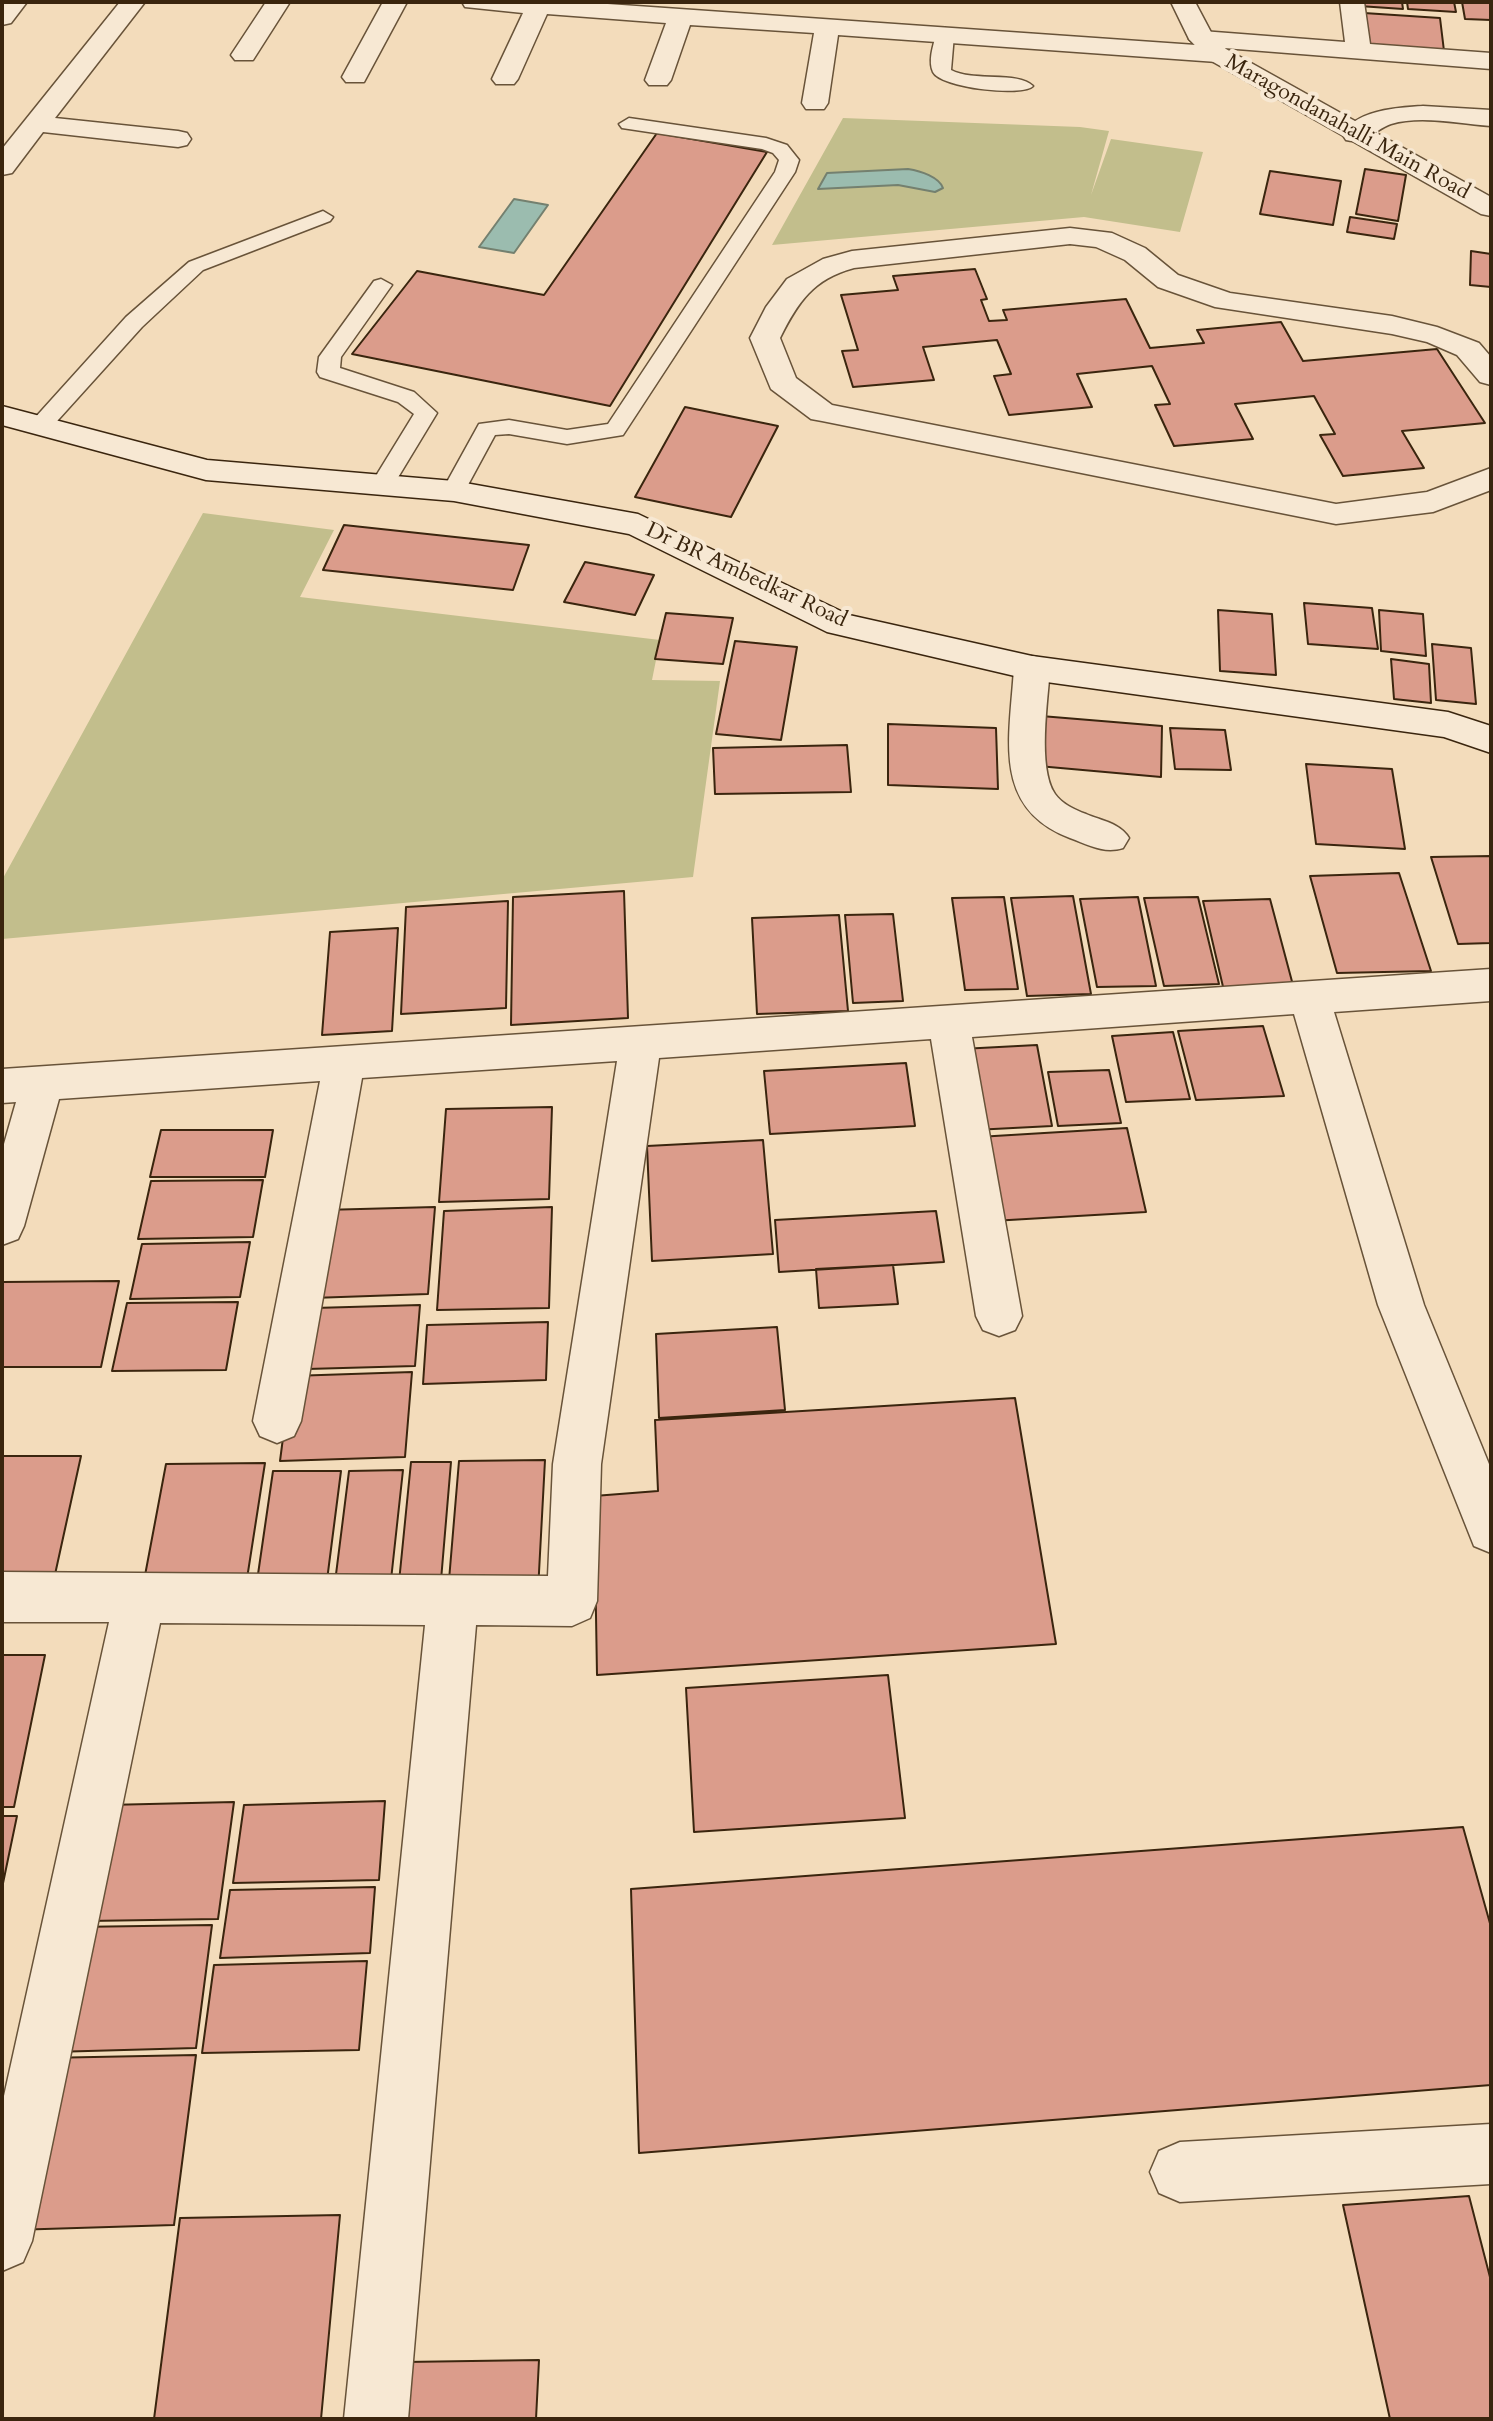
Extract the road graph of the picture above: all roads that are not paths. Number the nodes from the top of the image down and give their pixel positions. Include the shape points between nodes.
1 (15, 2) edge
2 (133, 2) edge
3 (278, 2) edge
4 (395, 2) edge
5 (474, 2) edge
6 (1183, 2) edge
7 (1352, 2) edge
8 (594, 6) edge
9 (538, 7) junction
10 (680, 17) junction
11 (2, 18) edge
12 (827, 27) junction
13 (945, 35) junction
14 (1210, 47) junction
15 (1359, 52) junction
16 (244, 55) dead end
17 (1491, 61) edge
18 (355, 77) dead end
19 (505, 79) dead end
20 (658, 80) dead end
21 (1024, 86) dead end
22 (815, 103) dead end
23 (1491, 118) edge
24 (39, 124) junction
25 (629, 124) dead end
26 (1355, 134) junction
27 (178, 139) dead end
28 (5, 160) edge
29 (1491, 208) edge
30 (323, 217) dead end
31 (381, 285) dead end
32 (1491, 376) edge
33 (2, 415) edge
34 (41, 425) junction
35 (1491, 478) edge
36 (383, 484) junction
37 (454, 491) junction
38 (1032, 668) junction
39 (1491, 740) edge
40 (1110, 838) dead end
41 (1491, 985) edge
42 (1309, 997) junction
43 (949, 1022) junction
44 (641, 1042) junction
45 (344, 1063) junction
46 (22, 1084) edge
47 (2, 1226) edge
48 (999, 1316) dead end
49 (277, 1421) dead end
50 (1491, 1529) edge
51 (2, 1597) edge
52 (140, 1598) junction
53 (453, 1600) junction
54 (1491, 2154) edge
55 (1180, 2172) dead end
56 (2, 2241) edge
57 (376, 2419) edge

1 - 11 street
2 - 24 street
3 - 16 street
4 - 18 street
5 - 9 street
6 - 14 street, Maragondanahalli Main Road
7 - 15 street
8 - 9 street
8 - 10 street
9 - 19 street
10 - 12 street
10 - 20 street
12 - 13 street
12 - 22 street
13 - 14 street
13 - 21 lane via 944,74 957,80
14 - 15 street
14 - 26 street, Maragondanahalli Main Road
15 - 17 street
23 - 26 street via 1385,117
24 - 27 street
24 - 28 street
25 - 37 lane via 766,144 789,160 615,430 567,437 509,427 487,429
26 - 29 street, Maragondanahalli Main Road
30 - 34 lane via 196,266 134,322
31 - 36 lane via 330,357 328,372 406,397 426,413
32 - 35 street via 1468,349 1437,336 1225,301 1168,281 1135,254 1102,239 1070,236 822,267 803,278 785,299 765,338 782,383 822,412 1336,514 1433,502
33 - 34 street, Dr BR Ambedkar Road
34 - 36 street, Dr BR Ambedkar Road via 206,470
36 - 37 street, Dr BR Ambedkar Road
37 - 38 street, Dr BR Ambedkar Road via 638,525 839,624
38 - 39 street, Dr BR Ambedkar Road via 1448,725
38 - 40 street via 1033,794 1051,813
41 - 42 street
42 - 43 street
42 - 50 street via 1401,1305
43 - 44 street
43 - 48 street
44 - 45 street
44 - 53 street via 577,1464 572,1601
45 - 46 street
45 - 49 street
46 - 47 street
51 - 52 street
52 - 53 street
52 - 56 street
53 - 57 street
54 - 55 street

